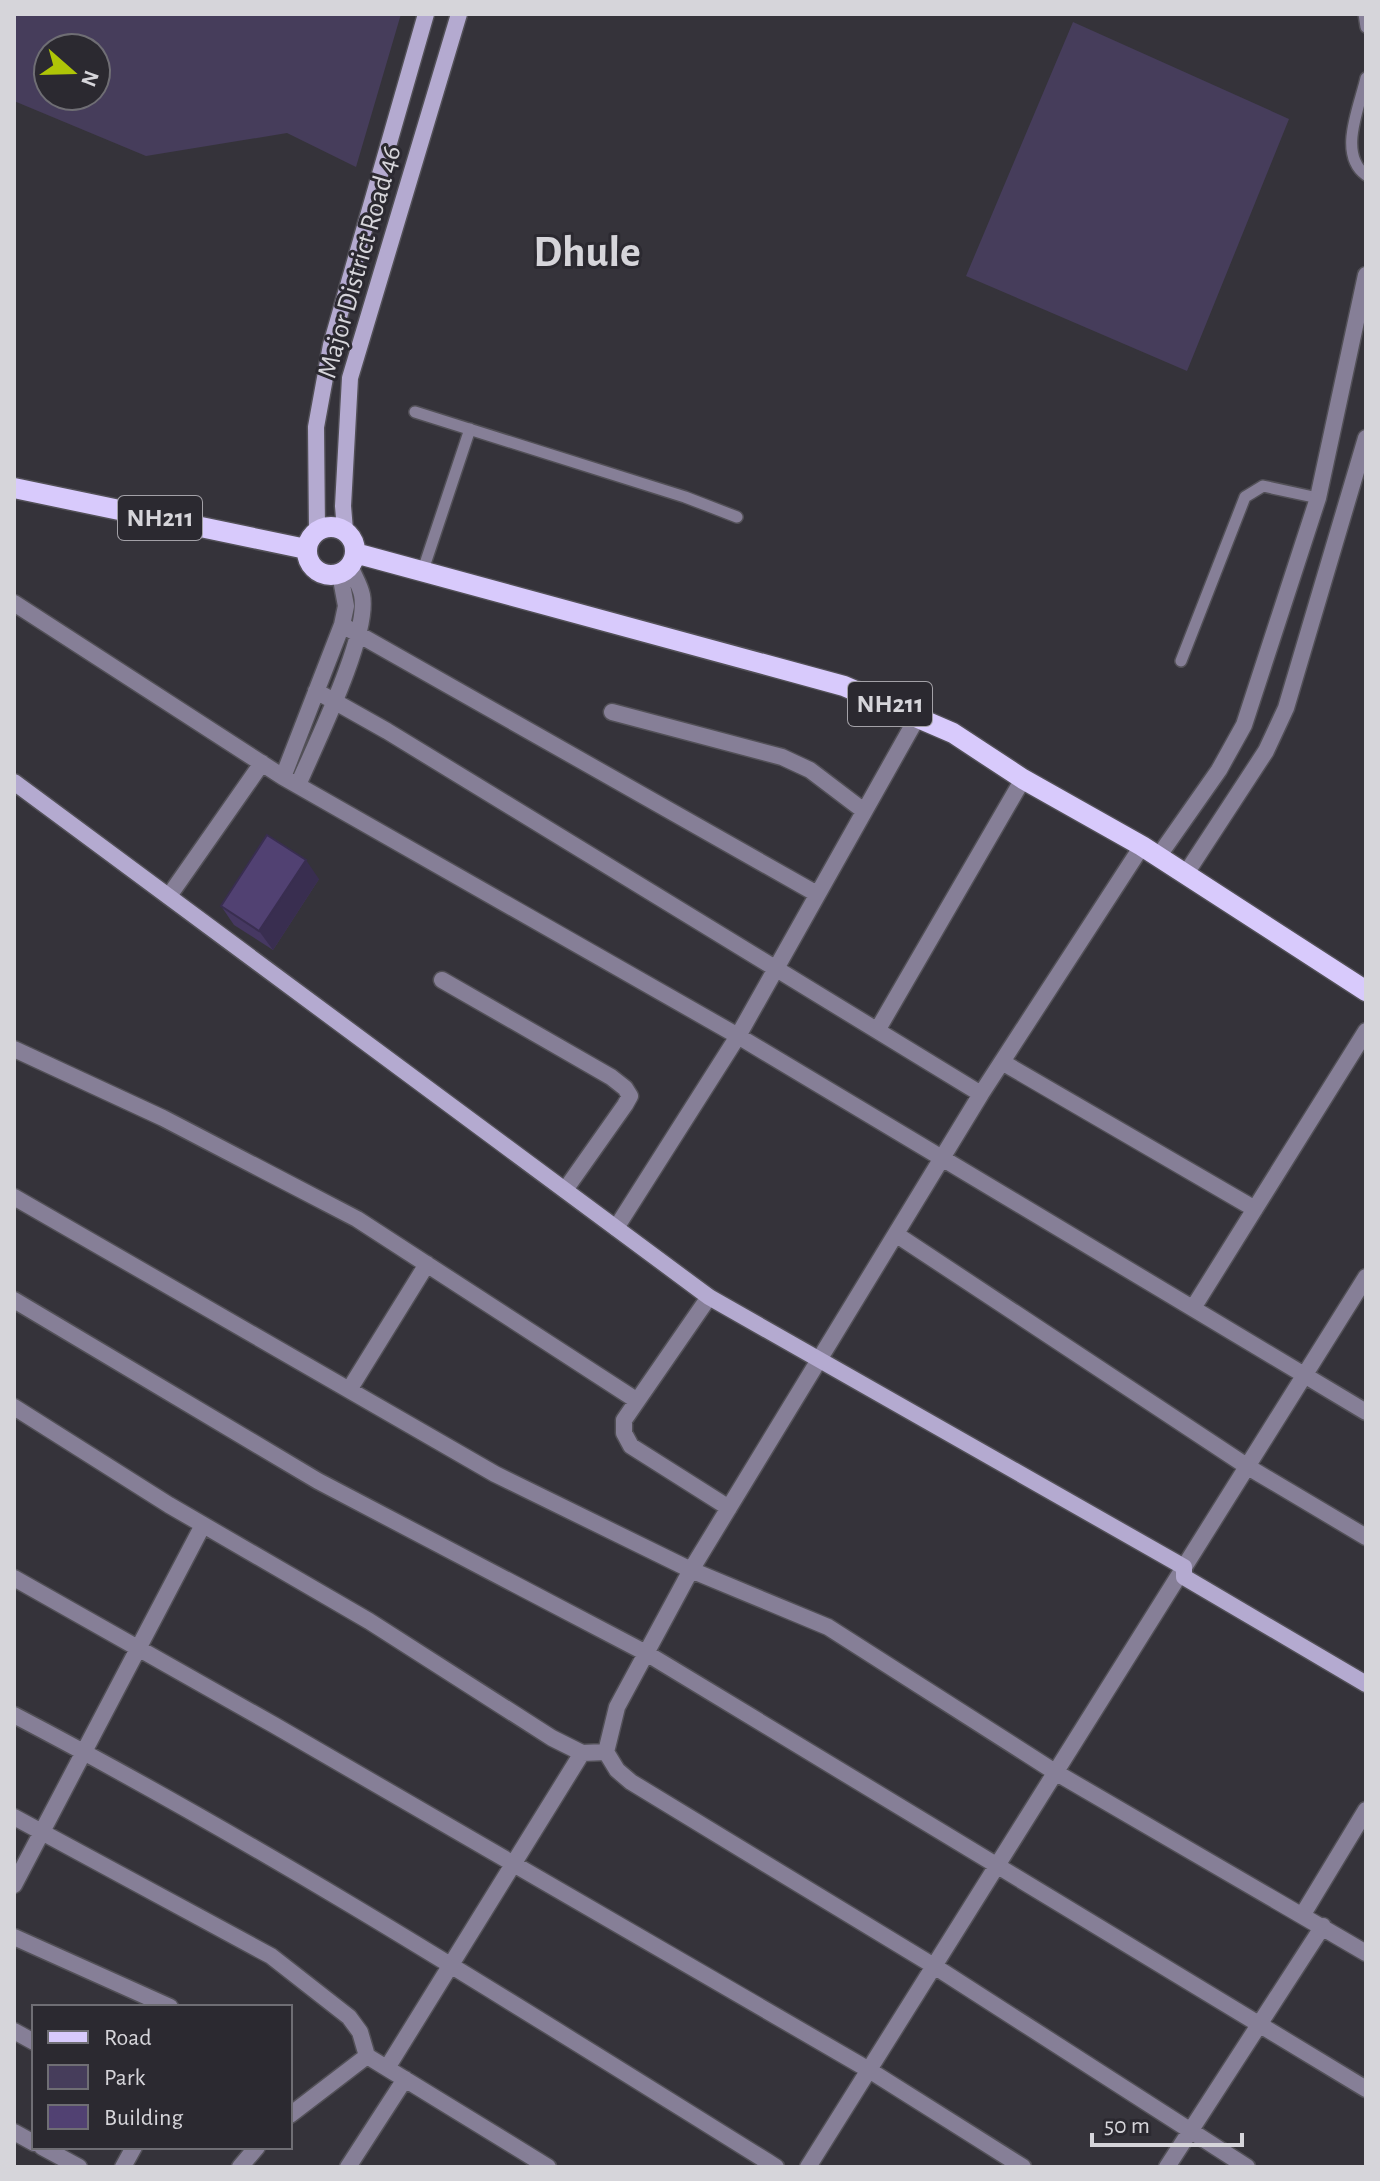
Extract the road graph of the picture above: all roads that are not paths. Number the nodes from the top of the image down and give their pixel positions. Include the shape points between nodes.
1 (426, 14) edge
2 (459, 14) edge
3 (1364, 14) edge
4 (1366, 27) edge
5 (1366, 78) edge
6 (1364, 95) edge
7 (1366, 175) edge
8 (1366, 275) edge
9 (1362, 303) edge
10 (415, 412) dead end
11 (470, 429) junction
12 (1366, 438) edge
13 (14, 488) edge
14 (1318, 498) junction
15 (737, 517) dead end
16 (317, 530) junction
17 (345, 530) junction
18 (306, 549) junction
19 (348, 564) junction
20 (423, 570) junction
21 (14, 603) edge
22 (342, 625) junction
23 (359, 634) junction
24 (1181, 661) dead end
25 (316, 691) junction
26 (335, 700) junction
27 (612, 712) dead end
28 (918, 716) junction
29 (262, 763) junction
30 (283, 777) junction
31 (1023, 779) junction
32 (14, 782) edge
33 (298, 785) junction
34 (864, 811) junction
35 (1150, 852) junction
36 (1185, 875) junction
37 (817, 894) junction
38 (169, 896) junction
39 (776, 968) junction
40 (442, 980) dead end
41 (1366, 991) edge
42 (878, 1029) junction
43 (1366, 1031) edge
44 (738, 1036) junction
45 (14, 1049) edge
46 (1002, 1062) junction
47 (981, 1094) junction
48 (943, 1159) junction
49 (565, 1190) junction
50 (14, 1197) edge
51 (1255, 1209) junction
52 (616, 1228) junction
53 (897, 1235) junction
54 (427, 1264) junction
55 (1366, 1277) edge
56 (709, 1297) junction
57 (14, 1300) edge
58 (1193, 1308) junction
59 (820, 1360) junction
60 (1305, 1375) junction
61 (349, 1390) junction
62 (636, 1400) junction
63 (14, 1407) edge
64 (1366, 1412) edge
65 (1248, 1467) junction
66 (729, 1508) junction
67 (203, 1525) junction
68 (1366, 1537) edge
69 (1184, 1567) junction
70 (691, 1570) junction
71 (14, 1578) edge
72 (138, 1648) junction
73 (646, 1653) junction
74 (1366, 1684) edge
75 (14, 1715) edge
76 (83, 1751) junction
77 (606, 1752) junction
78 (582, 1753) junction
79 (1055, 1772) junction
80 (1365, 1813) edge
81 (14, 1817) edge
82 (41, 1832) junction
83 (514, 1863) junction
84 (997, 1866) junction
85 (14, 1885) edge
86 (1303, 1914) junction
87 (1323, 1926) junction
88 (14, 1937) edge
89 (1366, 1953) edge
90 (451, 1965) junction
91 (934, 1966) junction
92 (166, 2005) edge
93 (1259, 2024) junction
94 (14, 2031) edge
95 (32, 2041) edge
96 (367, 2056) junction
97 (387, 2068) junction
98 (869, 2070) junction
99 (405, 2079) junction
100 (1366, 2089) edge
101 (292, 2113) edge
102 (1190, 2131) junction
103 (14, 2132) edge
104 (32, 2142) edge
105 (46, 2149) edge
106 (133, 2149) edge
107 (255, 2149) edge
108 (79, 2167) edge
109 (123, 2167) edge
110 (240, 2167) edge
111 (348, 2167) edge
112 (548, 2167) edge
113 (776, 2167) edge
114 (808, 2167) edge
115 (1023, 2167) edge
116 (1167, 2167) edge
117 (1247, 2167) edge

1 - 16 main road, Major District Road 46 via 331,345 316,427
2 - 17 main road, Major District Road 46 via 350,378
3 - 4 lane
5 - 6 lane
6 - 7 lane via 1352,134 1352,155
8 - 9 street
9 - 14 street
10 - 11 lane
11 - 15 lane
11 - 20 lane
12 - 36 street via 1286,708 1266,751
13 - 18 main road, NH211
14 - 24 lane via 1263,486 1245,497
14 - 35 street via 1244,725 1219,770
16 - 17 main road
16 - 18 main road
17 - 19 main road via 352,537
18 - 19 main road via 316,571 328,575
19 - 20 main road, NH211
19 - 22 street
19 - 23 street via 362,596
20 - 28 main road, NH211 via 844,686
21 - 29 street
22 - 23 street
22 - 25 street
23 - 26 street
23 - 37 street
25 - 26 street
25 - 30 street
26 - 33 street
26 - 39 street
27 - 34 street via 782,757 810,770
28 - 31 main road, NH211
28 - 34 street
29 - 30 street
29 - 38 street
30 - 33 street
31 - 35 main road, NH211
31 - 42 street
32 - 38 main road
33 - 44 street
34 - 37 street
35 - 36 main road, NH211
35 - 46 street
36 - 41 main road, NH211
37 - 39 street
38 - 49 main road
39 - 42 street
39 - 44 street
40 - 49 street via 611,1077 630,1096
42 - 47 street
43 - 51 street
44 - 48 street
44 - 52 street
45 - 54 street via 229,1151 357,1219
46 - 47 street
46 - 51 street
47 - 48 street
48 - 53 street
48 - 58 street
49 - 52 main road
50 - 61 street
51 - 58 street
52 - 56 main road
53 - 59 street
53 - 65 street
54 - 61 street
54 - 62 street
55 - 60 street
56 - 59 main road
56 - 62 street
57 - 73 street via 318,1481
58 - 60 street
59 - 66 street
59 - 69 main road
60 - 64 street
60 - 65 street
61 - 70 street via 495,1474
62 - 66 street via 624,1420 631,1446
63 - 67 street
65 - 68 street
65 - 69 street
66 - 70 street
67 - 72 street
67 - 78 street
69 - 74 main road via 1184,1577
69 - 79 street
70 - 73 street
70 - 79 street via 828,1627
71 - 72 street
72 - 76 street
72 - 83 street
73 - 77 street via 617,1707
73 - 84 street
75 - 76 street
76 - 82 street
76 - 90 street
77 - 78 street
77 - 91 street via 631,1782
78 - 83 street
79 - 84 street
79 - 86 street
80 - 86 street
81 - 82 street
82 - 85 street
82 - 96 street via 271,1956 349,2017
83 - 90 street
83 - 98 street
84 - 91 street
84 - 93 street
86 - 87 street
87 - 89 street
87 - 93 street
88 - 92 street
90 - 97 street
90 - 113 street
91 - 98 street
91 - 102 street
93 - 100 street
93 - 102 street
94 - 95 street
96 - 97 street
96 - 101 street
97 - 99 street
98 - 114 street
98 - 115 street
99 - 111 street
99 - 112 street
102 - 116 street
102 - 117 street
103 - 104 street
105 - 108 street
106 - 109 street
107 - 110 street

